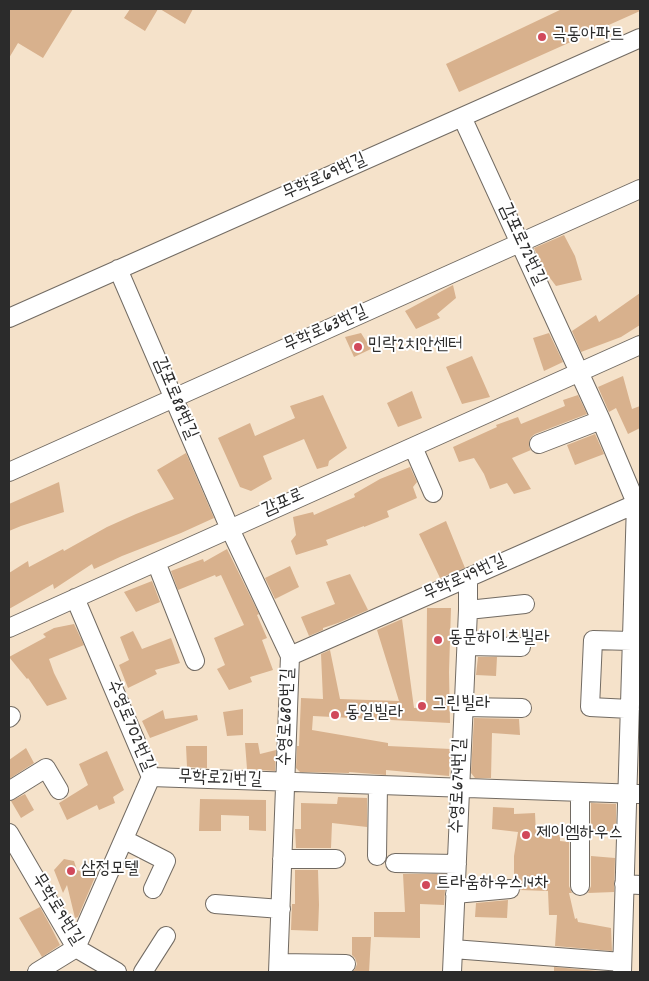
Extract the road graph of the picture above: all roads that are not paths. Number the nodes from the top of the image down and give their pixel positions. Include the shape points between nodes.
1 (640, 38) edge
2 (462, 117) junction
3 (640, 189) edge
4 (520, 243) junction
5 (118, 270) junction
6 (9, 318) edge
7 (640, 345) edge
8 (579, 372) junction
9 (174, 398) junction
10 (601, 420) junction
11 (540, 444) dead end
12 (413, 447) junction
13 (10, 469) edge
14 (433, 493) dead end
15 (639, 503) edge
16 (230, 528) junction
17 (156, 562) junction
18 (468, 578) junction
19 (75, 598) junction
20 (525, 604) dead end
21 (468, 610) junction
22 (9, 628) edge
23 (632, 641) junction
24 (466, 646) junction
25 (521, 647) dead end
26 (290, 656) junction
27 (195, 661) dead end
28 (636, 672) edge
29 (464, 707) junction
30 (522, 708) dead end
31 (630, 709) junction
32 (151, 777) junction
33 (285, 782) junction
34 (378, 785) junction
35 (460, 788) junction
36 (59, 790) dead end
37 (9, 791) edge
38 (580, 792) junction
39 (634, 794) edge
40 (9, 833) edge
41 (124, 840) junction
42 (377, 856) dead end
43 (282, 858) junction
44 (336, 859) dead end
45 (395, 863) dead end
46 (457, 864) junction
47 (632, 884) edge
48 (580, 886) dead end
49 (153, 889) dead end
50 (510, 889) dead end
51 (456, 894) junction
52 (215, 904) dead end
53 (281, 909) junction
54 (166, 936) dead end
55 (76, 948) junction
56 (453, 949) junction
57 (346, 964) dead end
58 (622, 967) edge
59 (278, 968) edge
60 (37, 972) edge
61 (117, 972) edge
62 (143, 972) edge
63 (452, 972) edge

1 - 2 street, 무학로69번길
2 - 4 street, 감포로72번길
2 - 5 street, 무학로69번길
3 - 4 street, 무학로63번길
4 - 8 street, 감포로72번길
4 - 9 street, 무학로63번길
5 - 6 street, 무학로69번길
5 - 9 street, 감포로88번길
7 - 8 street, 감포로
8 - 10 street, 감포로72번길
8 - 12 street, 감포로
9 - 13 street, 무학로63번길
9 - 16 street, 감포로88번길
10 - 11 street
10 - 15 street, 감포로72번길
12 - 14 street
12 - 16 street, 감포로
15 - 18 street, 무학로49번길
15 - 23 street
16 - 17 street, 감포로
16 - 26 street, 수영로680번길
17 - 19 street, 감포로
17 - 27 street
18 - 21 street, 수영로674번길
18 - 26 street, 무학로49번길
19 - 22 street, 감포로
19 - 32 street, 수영로702번길
20 - 21 street
21 - 24 street, 수영로674번길
23 - 28 street
23 - 31 street via 593,640 590,708
24 - 25 street
24 - 29 street, 수영로674번길
26 - 33 street, 수영로680번길
28 - 31 street
29 - 30 street
29 - 35 street, 수영로674번길
31 - 39 street
32 - 33 street, 무학로21번길
32 - 41 street, 수영로702번길
33 - 34 street, 무학로21번길
33 - 43 street, 수영로680번길
34 - 35 street, 무학로21번길
34 - 42 street
35 - 38 street, 무학로21번길
35 - 46 street, 수영로674번길
36 - 37 street via 46,768
38 - 39 street, 무학로21번길
38 - 48 street
39 - 47 street
40 - 55 street, 무학로9번길
41 - 49 street via 166,861
41 - 55 street, 수영로702번길
43 - 44 street
43 - 53 street, 수영로680번길
45 - 46 street
46 - 51 street, 수영로674번길
47 - 58 street
50 - 51 street
51 - 56 street, 수영로674번길
52 - 53 street
53 - 59 street, 수영로680번길
54 - 62 street
55 - 60 street
55 - 61 street, 무학로9번길
56 - 58 street
56 - 63 street, 수영로674번길
57 - 59 street, 수영로680번길

